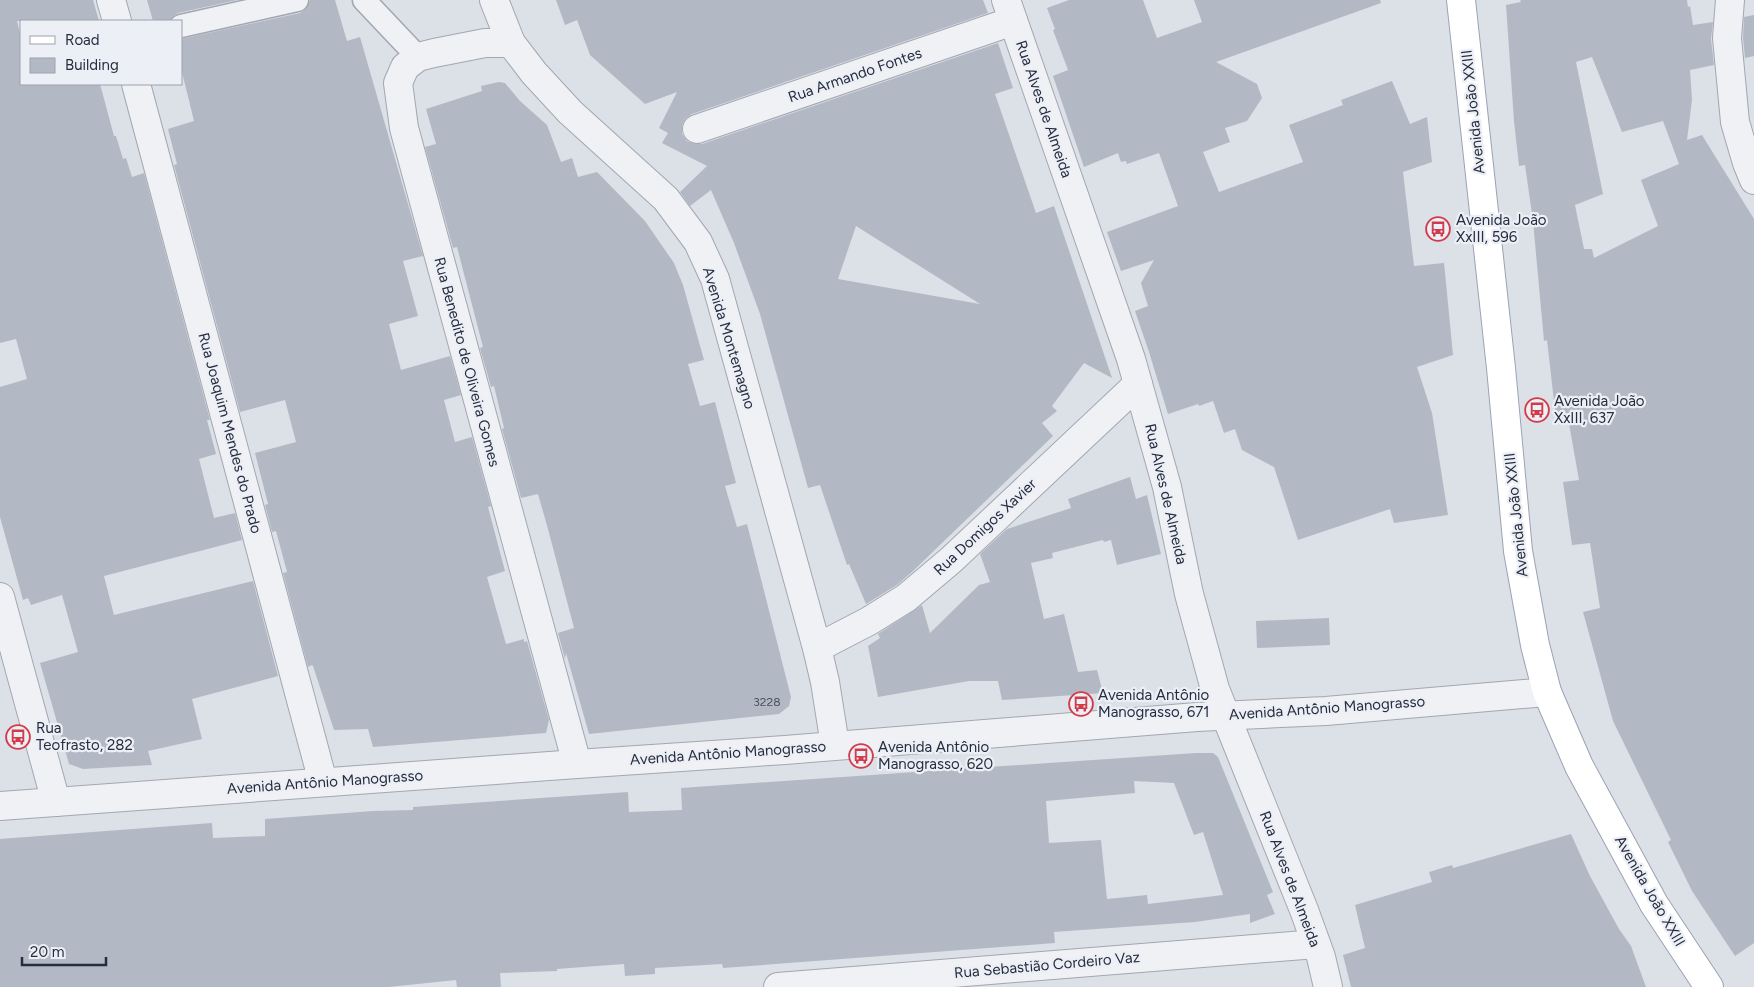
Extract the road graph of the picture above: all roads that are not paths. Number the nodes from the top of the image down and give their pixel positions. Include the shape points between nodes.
1 (111, 0) edge
2 (297, 0) edge
3 (364, 0) edge
4 (494, 0) edge
5 (1460, 0) edge
6 (1730, 0) edge
7 (1009, 10) edge
8 (116, 20) edge
9 (182, 26) edge
10 (511, 43) junction
11 (418, 58) junction
12 (136, 85) edge
13 (697, 129) dead end
14 (1754, 180) edge
15 (1138, 384) junction
16 (0, 597) edge
17 (817, 648) junction
18 (1546, 692) junction
19 (1226, 715) junction
20 (835, 745) junction
21 (576, 764) junction
22 (323, 782) junction
23 (56, 802) junction
24 (0, 806) edge
25 (1316, 944) junction
26 (778, 987) edge
27 (1328, 987) edge
28 (1709, 987) edge

1 - 8 street
2 - 9 street
3 - 11 street
4 - 10 street, Avenida Montemagno
5 - 18 main road, Avenida João XXIII via 1518,551
6 - 14 street via 1727,38 1735,122
7 - 13 street, Rua Armando Fontes
7 - 15 street, Rua Alves de Almeida
10 - 11 street via 485,43
10 - 17 street, Avenida Montemagno via 570,112 666,199 698,242 715,279
11 - 21 street, Rua Benedito de Oliveira Gomes via 405,67 398,83 404,128
12 - 22 street, Rua Joaquim Mendes do Prado
15 - 17 street, Rua Domigos Xavier via 951,560 906,598
15 - 19 street, Rua Alves de Almeida via 1167,487 1189,594 1215,689
16 - 23 street
17 - 20 street, Avenida Montemagno
18 - 19 street, Avenida Antônio Manograsso via 1326,711
18 - 28 main road, Avenida João XXIII via 1579,766 1649,895
19 - 20 street, Avenida Antônio Manograsso
19 - 25 street, Rua Alves de Almeida
20 - 21 street, Avenida Antônio Manograsso
21 - 22 street, Avenida Antônio Manograsso
22 - 23 street, Avenida Antônio Manograsso
23 - 24 street, Avenida Antônio Manograsso
25 - 26 street, Rua Sebastião Cordeiro Vaz
25 - 27 street, Rua Alves de Almeida

